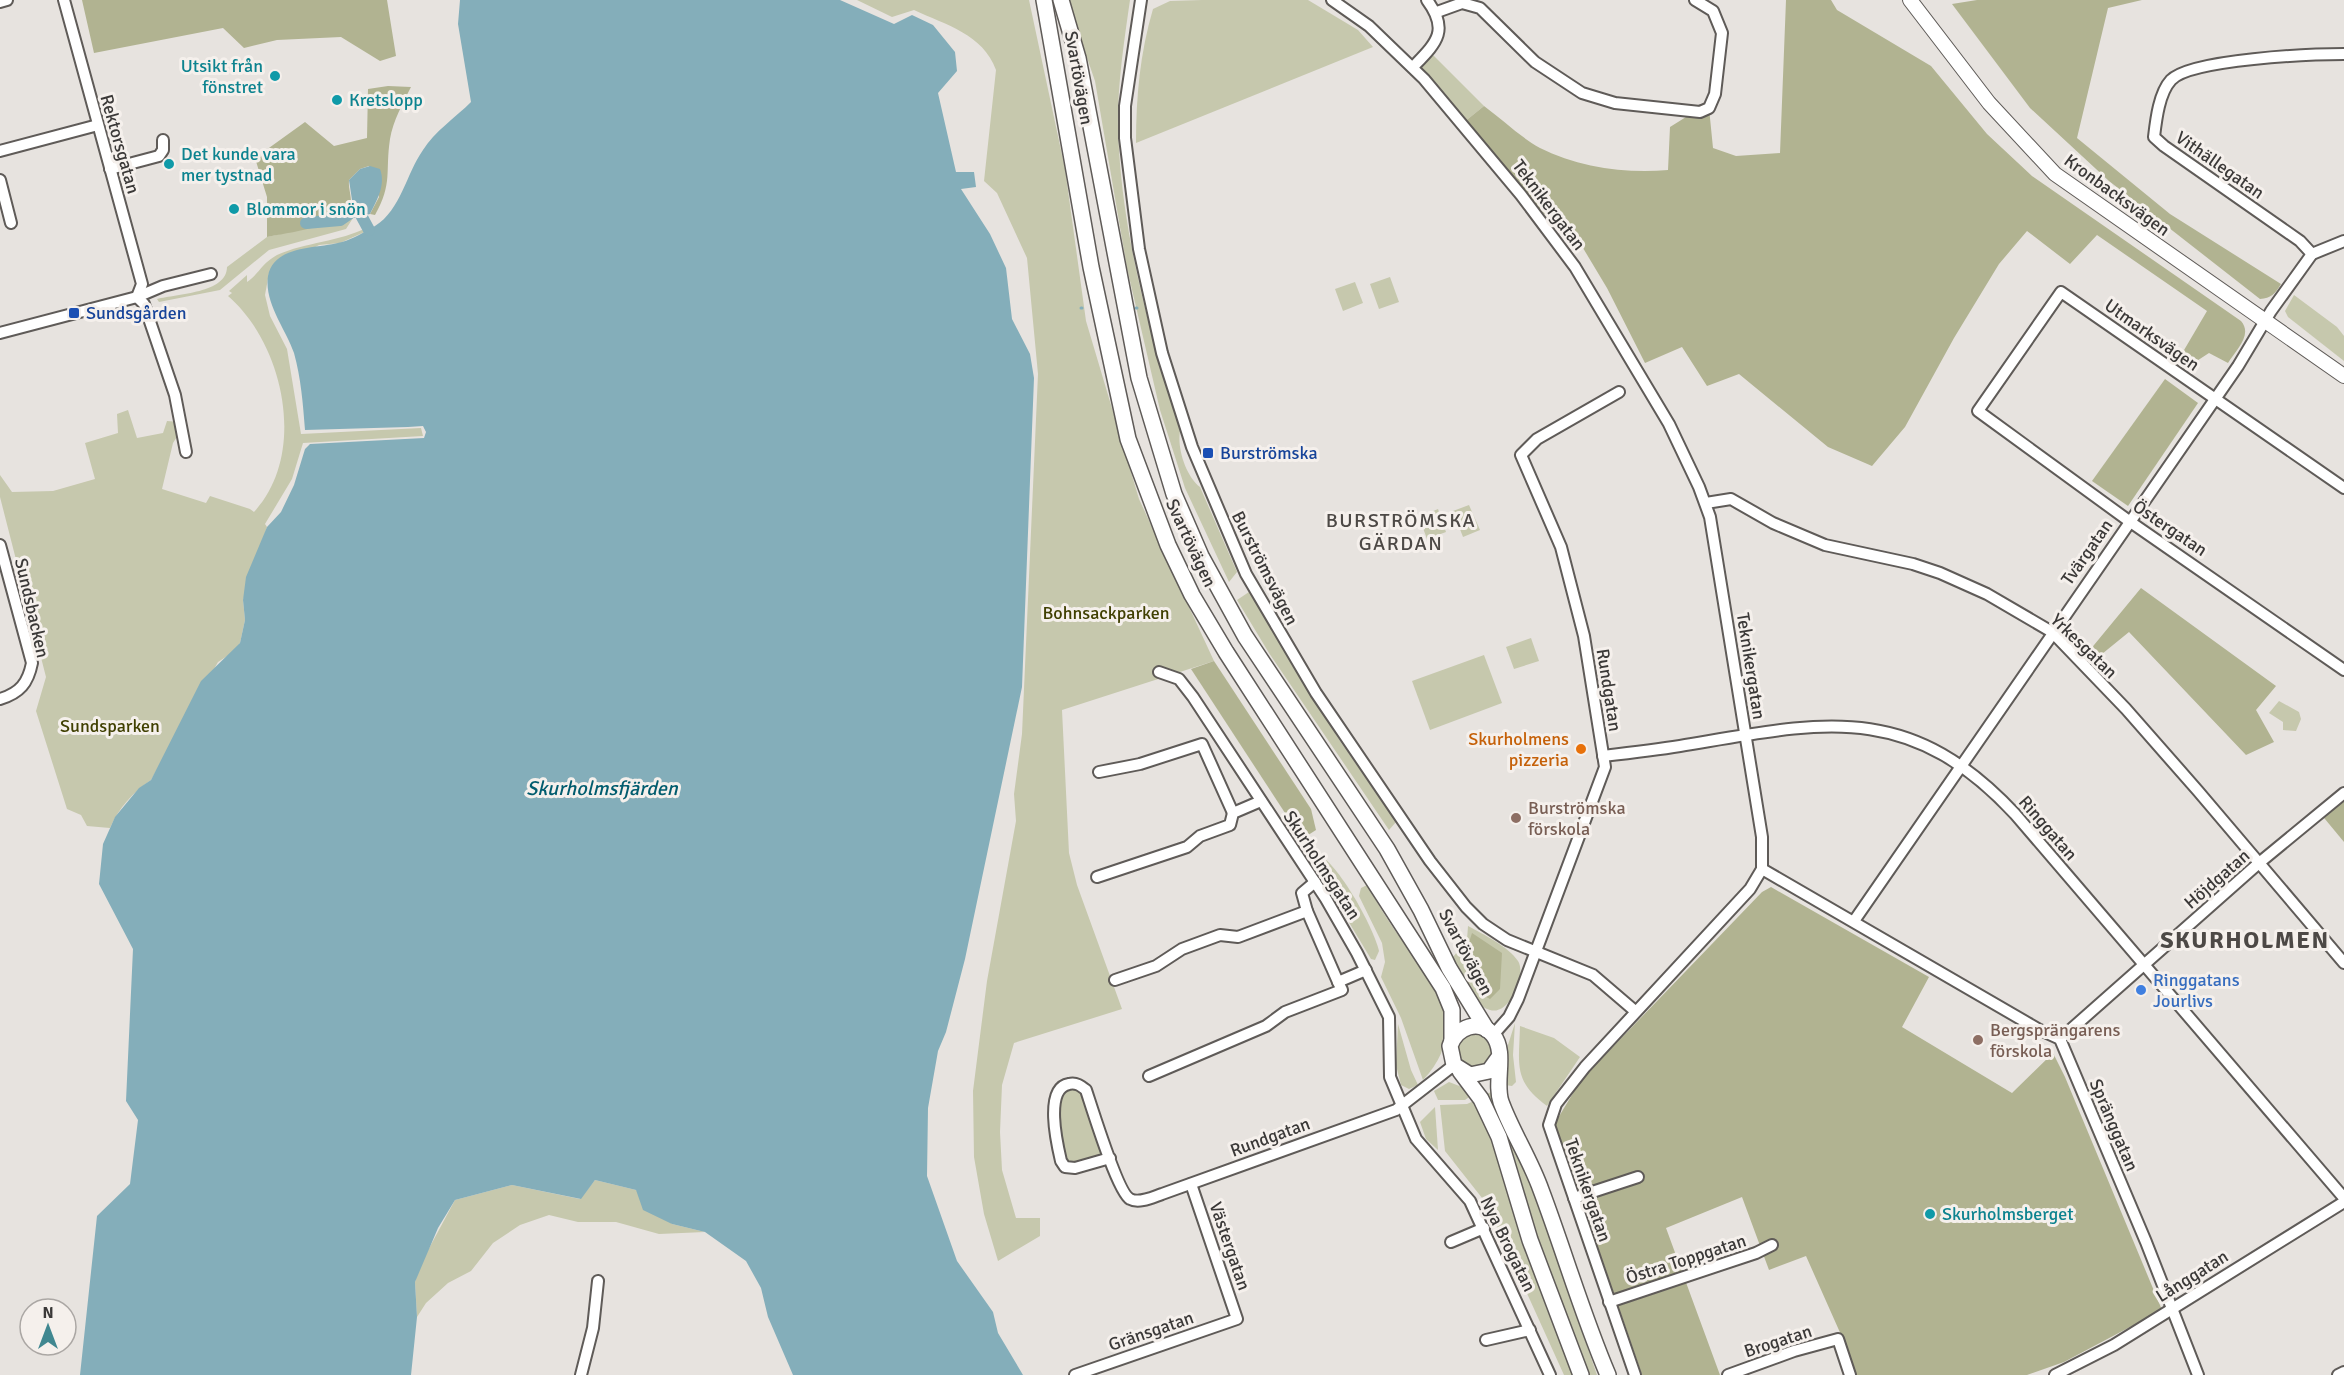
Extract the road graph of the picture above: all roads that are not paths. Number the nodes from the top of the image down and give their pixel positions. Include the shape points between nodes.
1 (7, 0) edge
2 (64, 0) edge
3 (1044, 0) edge
4 (1061, 0) edge
5 (1141, 0) edge
6 (1332, 0) edge
7 (1427, 0) edge
8 (1695, 0) edge
9 (1910, 0) edge
10 (0, 2) edge
11 (1437, 12) junction
12 (2344, 54) edge
13 (1413, 67) junction
14 (98, 125) junction
15 (163, 140) dead end
16 (0, 151) edge
17 (110, 169) junction
18 (0, 180) edge
19 (11, 223) dead end
20 (2344, 241) edge
21 (2312, 254) junction
22 (211, 274) dead end
23 (137, 297) junction
24 (2265, 321) junction
25 (0, 333) edge
26 (2344, 376) edge
27 (1619, 392) dead end
28 (2214, 398) junction
29 (1978, 411) joint
30 (186, 452) dead end
31 (2344, 488) edge
32 (1706, 503) junction
33 (2129, 521) junction
34 (0, 545) edge
35 (2052, 632) junction
36 (2344, 670) edge
37 (1159, 672) dead end
38 (0, 699) edge
39 (1745, 734) junction
40 (1226, 748) junction
41 (1603, 756) junction
42 (1208, 757) junction
43 (1962, 765) junction
44 (1099, 772) dead end
45 (2344, 794) edge
46 (1261, 801) junction
47 (1233, 813) junction
48 (2259, 863) junction
49 (1762, 869) junction
50 (1097, 878) dead end
51 (1315, 882) junction
52 (1306, 911) junction
53 (1854, 921) junction
54 (1536, 952) junction
55 (2344, 963) edge
56 (2144, 966) junction
57 (1366, 970) junction
58 (1115, 980) dead end
59 (1338, 982) junction
60 (1635, 1011) junction
61 (1490, 1032) junction
62 (2060, 1039) junction
63 (1452, 1040) junction
64 (1498, 1056) junction
65 (1457, 1068) junction
66 (1149, 1076) dead end
67 (1404, 1105) junction
68 (1110, 1158) junction
69 (1638, 1177) dead end
70 (1191, 1184) junction
71 (1574, 1198) junction
72 (2344, 1200) edge
73 (1484, 1228) junction
74 (1451, 1242) dead end
75 (1772, 1245) dead end
76 (598, 1281) dead end
77 (1609, 1302) junction
78 (2172, 1307) junction
79 (1237, 1319) joint
80 (1530, 1330) junction
81 (1486, 1340) dead end
82 (2344, 1372) edge
83 (581, 1375) edge
84 (1075, 1375) edge
85 (1550, 1375) edge
86 (1581, 1375) edge
87 (1608, 1375) edge
88 (1635, 1375) edge
89 (1728, 1375) edge
90 (1850, 1375) edge
91 (2055, 1375) edge
92 (2198, 1375) edge
93 (2338, 1375) edge

1 - 10 street
2 - 14 street, Rektorsgatan
3 - 63 main road, Svartövägen via 1116,391 1128,439 1164,535 1192,595 1226,652 1443,988 1452,1010
4 - 61 main road, Svartövägen via 1078,58 1138,378 1174,495 1201,556 1245,636 1387,849 1449,968
5 - 54 street, Burströmsvägen via 1125,106 1134,212 1162,352 1211,495 1246,574 1296,663 1430,861 1483,924
6 - 13 street, Teknikergatan
7 - 11 street
8 - 11 street via 1713,11 1722,33 1715,94 1709,108 1700,112 1615,103 1582,93 1535,62 1480,8 1462,3
9 - 24 street, Kronbacksvägen via 1995,110 2055,174
11 - 13 street via 1436,40
12 - 21 street, Vithällegatan via 2305,54 2185,73 2172,79 2164,92 2155,130 2154,137 2164,146 2300,241
13 - 32 street, Teknikergatan via 1521,195 1575,267 1669,424
14 - 16 street
14 - 17 street, Rektorsgatan
15 - 17 street via 159,156
17 - 23 street, Rektorsgatan via 142,284
18 - 19 street
20 - 21 street
21 - 24 street
22 - 23 street
23 - 25 street
23 - 30 street via 144,304 176,395
24 - 26 street, Kronbacksvägen
24 - 28 street, Tvärgatan
27 - 41 street, Rundgatan via 1538,439 1521,455 1561,547 1584,636
28 - 29 street, Utmarksvägen via 2061,292
28 - 31 street, Utmarksvägen
28 - 33 street, Tvärgatan
29 - 33 street, Östergatan
32 - 35 street, Yrkesgatan via 1731,499 1773,523 1825,545 1940,573 1987,594
32 - 39 street, Teknikergatan
33 - 35 street, Tvärgatan
33 - 36 street, Östergatan
34 - 38 street, Sundsbacken via 32,663 29,679 15,694
35 - 43 street, Tvärgatan
35 - 48 street, Yrkesgatan via 2126,709
37 - 40 street, Skurholmsgatan via 1179,679
39 - 41 street, Ringgatan
39 - 43 street, Ringgatan via 1800,726 1851,726 1913,741
39 - 49 street, Teknikergatan via 1762,837
40 - 42 street
40 - 46 street, Skurholmsgatan
41 - 54 street, Rundgatan via 1605,767 1600,786
42 - 44 street via 1200,744 1140,764
42 - 47 street
43 - 53 street, Tvärgatan
43 - 56 street, Ringgatan via 2015,814
45 - 48 street, Höjdgatan
46 - 47 street
46 - 51 street, Skurholmsgatan
47 - 50 street via 1230,825 1200,836 1187,847
48 - 55 street, Yrkesgatan
48 - 56 street, Höjdgatan
49 - 53 street
49 - 60 street, Teknikergatan via 1746,894
51 - 52 street via 1302,893
51 - 57 street, Skurholmsgatan
52 - 58 street via 1238,937 1220,935 1192,945 1156,966
52 - 59 street
53 - 62 street
54 - 60 street, Burströmsvägen via 1593,975
54 - 61 street, Rundgatan via 1509,1017
56 - 62 street, Höjdgatan
56 - 72 street, Ringgatan
57 - 59 street
57 - 67 street, Skurholmsgatan via 1389,1017 1390,1077
59 - 66 street via 1342,990 1285,1012 1266,1026
60 - 71 street, Teknikergatan via 1568,1086 1552,1114 1551,1134
61 - 63 main road via 1477,1026 1467,1027
61 - 64 main road via 1498,1045
62 - 78 street, Spränggatan
63 - 65 main road via 1450,1054
64 - 65 main road via 1484,1074 1470,1075
64 - 87 main road via 1500,1100 1541,1190
65 - 67 street, Rundgatan
65 - 86 main road via 1480,1099 1498,1137 1543,1279
67 - 70 street, Rundgatan
67 - 73 street, Nya Brogatan via 1416,1139 1458,1184
68 - 68 street, Rundgatan via 1065,1167 1054,1114 1059,1088 1071,1083 1086,1090
68 - 70 street, Rundgatan via 1120,1186 1130,1200 1141,1201
69 - 71 street
70 - 79 street, Västergatan
71 - 77 street, Teknikergatan
72 - 78 street, Långgatan
73 - 74 street
73 - 80 street, Nya Brogatan
75 - 77 street, Östra Toppgatan
76 - 83 street via 593,1328
77 - 88 street, Teknikergatan
78 - 91 street, Långgatan via 2114,1345
78 - 92 street, Spränggatan
79 - 84 street, Gränsgatan
80 - 81 street
80 - 85 street, Nya Brogatan
82 - 93 street
89 - 90 street, Brogatan via 1838,1340

